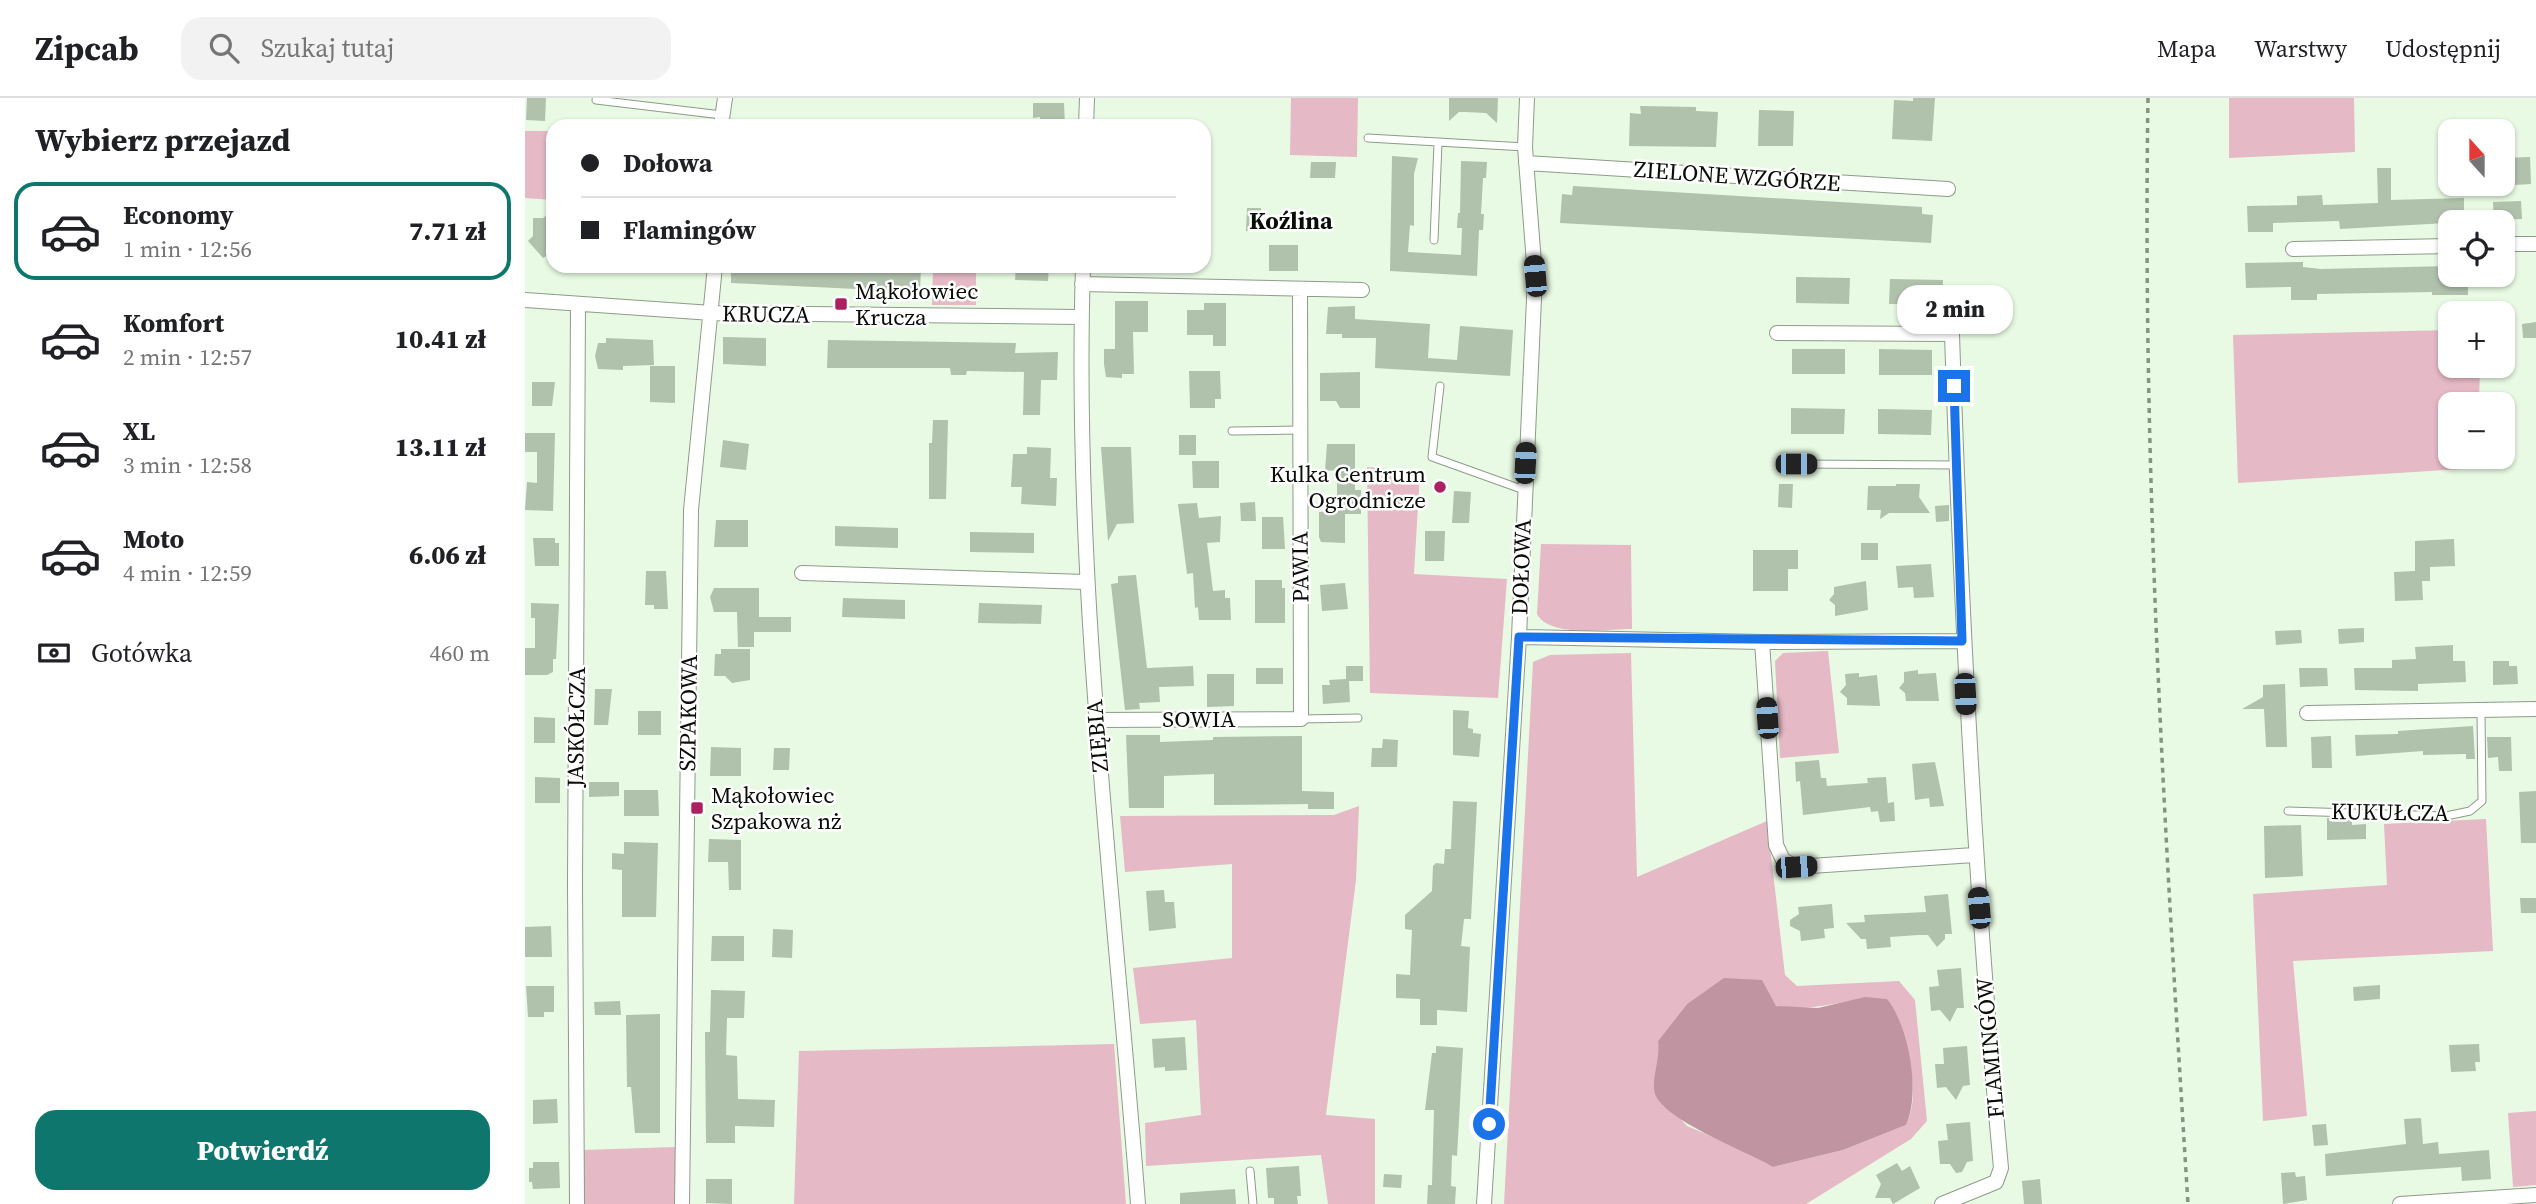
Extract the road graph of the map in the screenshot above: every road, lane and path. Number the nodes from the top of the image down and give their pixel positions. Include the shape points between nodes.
1 (725, 98) edge
2 (1087, 98) edge
3 (1527, 98) edge
4 (2148, 98) edge
5 (596, 100) dead end
6 (710, 119) edge
7 (722, 119) edge
8 (1087, 119) edge
9 (1368, 138) dead end
10 (1438, 143) junction
11 (1525, 147) junction
12 (1526, 163) junction
13 (1948, 189) dead end
14 (1434, 240) dead end
15 (2515, 244) edge
16 (2536, 244) edge
17 (2438, 246) edge
18 (2293, 249) dead end
19 (715, 273) edge
20 (1083, 273) edge
21 (1082, 284) junction
22 (1300, 289) junction
23 (1362, 290) dead end
24 (525, 300) edge
25 (578, 304) junction
26 (712, 313) junction
27 (1080, 317) junction
28 (1777, 332) dead end
29 (1440, 386) dead end
30 (1298, 430) junction
31 (1232, 431) dead end
32 (1796, 464) dead end
33 (1957, 465) junction
34 (1524, 490) junction
35 (802, 573) dead end
36 (1086, 582) junction
37 (1519, 637) junction
38 (1962, 641) junction
39 (1762, 642) junction
40 (2536, 709) edge
41 (2481, 711) junction
42 (2307, 713) dead end
43 (1358, 718) dead end
44 (1301, 719) junction
45 (1096, 720) junction
46 (2288, 811) dead end
47 (1974, 855) junction
48 (1250, 1171) dead end
49 (2536, 1195) edge
50 (577, 1204) edge
51 (682, 1204) edge
52 (1138, 1204) edge
53 (1253, 1204) edge
54 (1484, 1204) edge
55 (1942, 1204) edge
56 (2188, 1204) edge
57 (2400, 1204) edge

1 - 7 street
2 - 8 street
3 - 11 street, DOŁOWA
4 - 56 path via 2148,453 2163,813
5 - 6 lane
9 - 10 lane
10 - 11 lane
10 - 14 lane
11 - 12 street, DOŁOWA
12 - 13 street, ZIELONE WZGÓRZE
12 - 34 street, DOŁOWA via 1535,276
15 - 16 street
17 - 18 street
19 - 26 street, SZPAKOWA
20 - 21 street, ZIĘBIA
21 - 22 street
21 - 27 street, ZIĘBIA
22 - 23 street
22 - 30 street, PAWIA
24 - 25 street
25 - 26 street, KRUCZA
25 - 50 street, JASKÓŁCZA
26 - 27 street, KRUCZA
26 - 51 street, SZPAKOWA via 691,510
27 - 36 street, ZIĘBIA
28 - 33 street, FLAMINGÓW via 1952,334
29 - 34 lane via 1432,457
30 - 31 lane
30 - 44 street, PAWIA
32 - 33 lane
33 - 38 street, FLAMINGÓW
34 - 37 street, DOŁOWA
35 - 36 street
36 - 45 street, ZIĘBIA
37 - 39 street
37 - 54 street, DOŁOWA
38 - 39 street
38 - 47 street, FLAMINGÓW
39 - 47 street via 1776,845 1783,860 1796,867
40 - 41 street
41 - 42 street
41 - 46 lane, KUKUŁCZA via 2482,801 2470,811 2447,816
43 - 44 lane
44 - 45 street, SOWIA
45 - 52 street, ZIĘBIA
47 - 55 street, FLAMINGÓW via 2001,1168 1996,1182
48 - 53 lane
49 - 57 street

